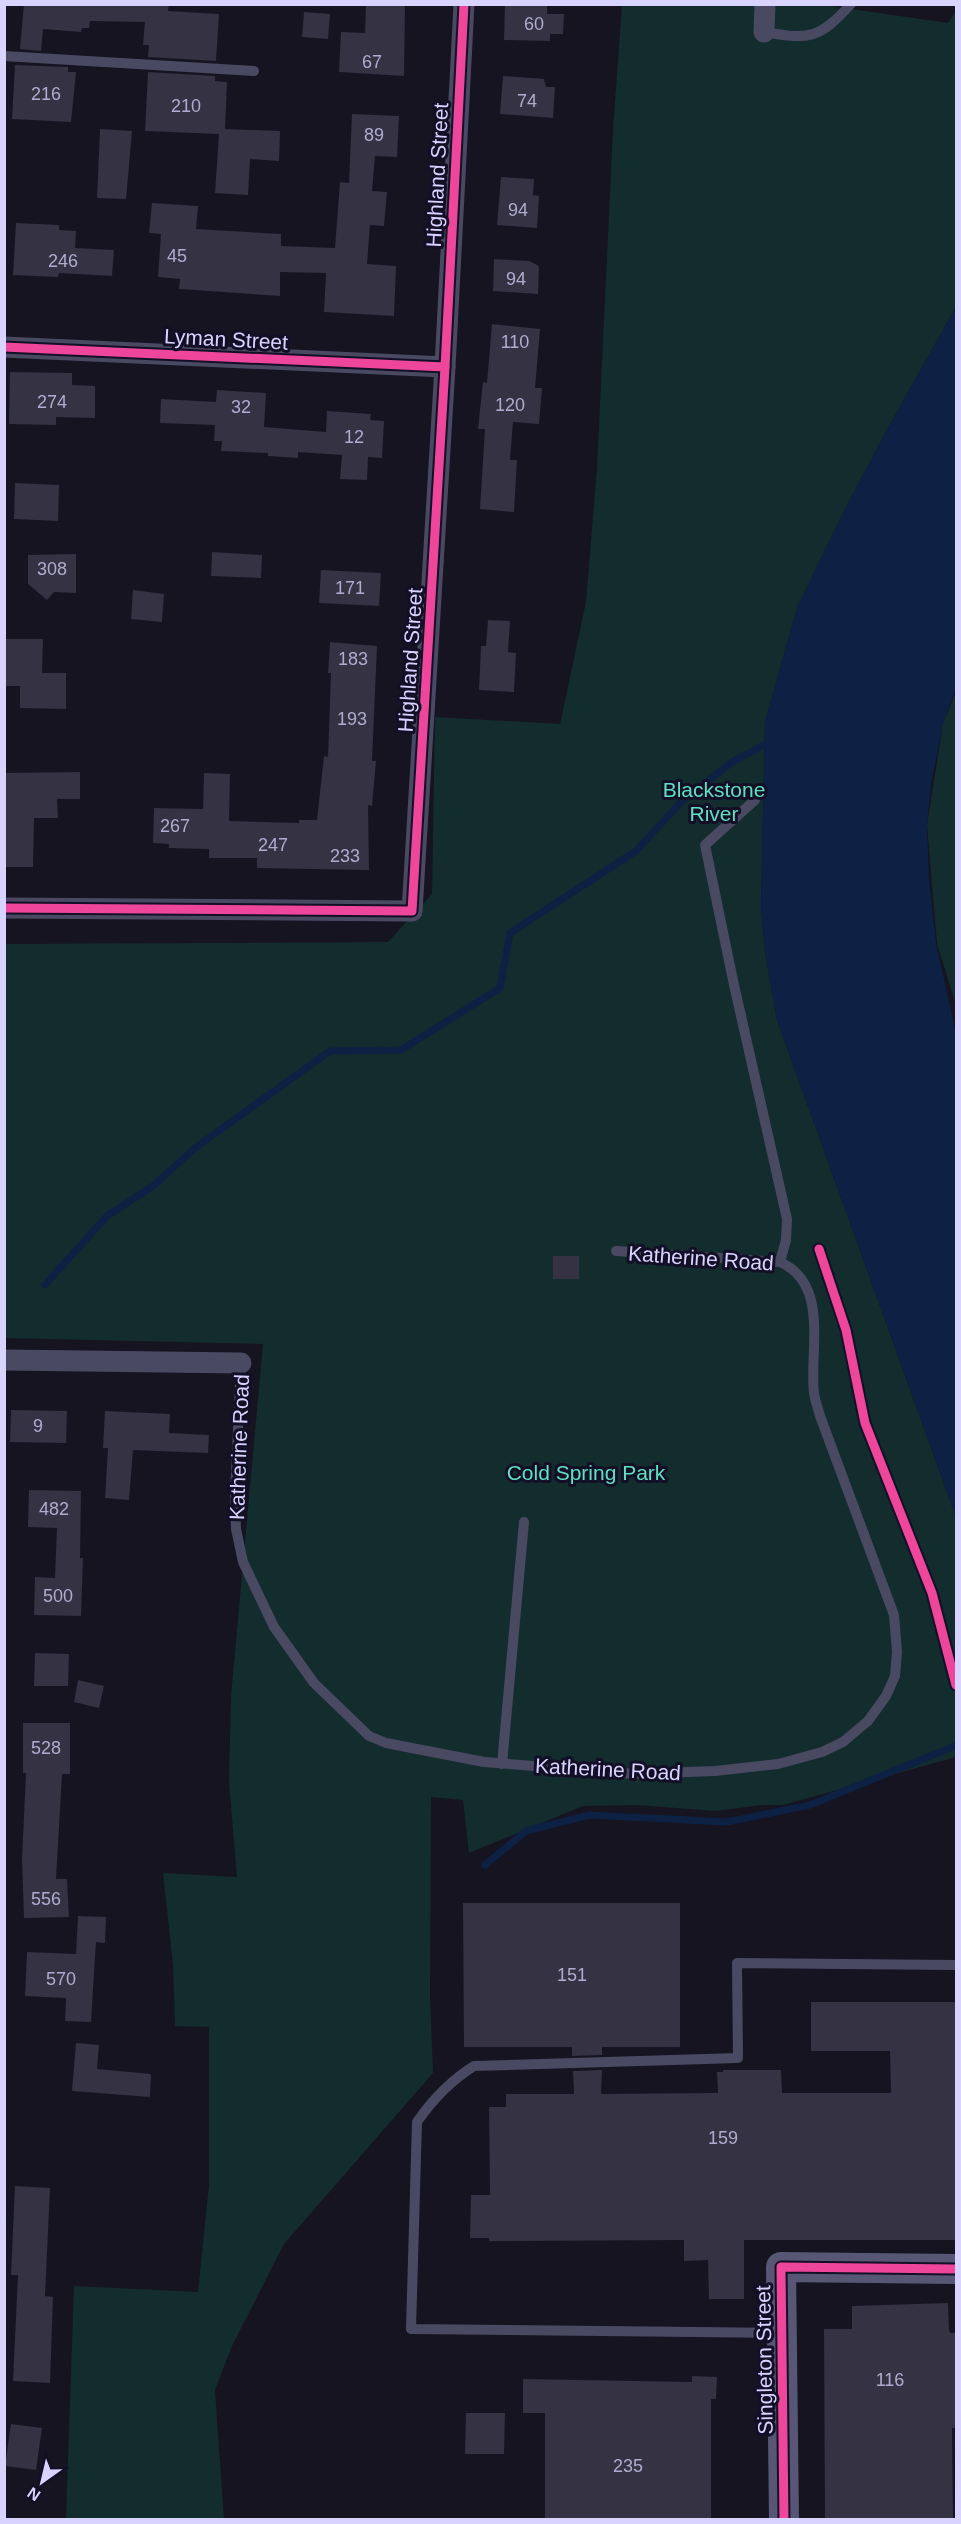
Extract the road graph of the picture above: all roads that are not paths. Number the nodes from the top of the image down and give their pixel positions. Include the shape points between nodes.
1 (464, 4) edge
2 (765, 4) edge
3 (851, 4) edge
4 (764, 32) joint
5 (4, 56) edge
6 (254, 71) dead end
7 (4, 347) edge
8 (446, 367) junction
9 (754, 800) dead end
10 (4, 908) edge
11 (616, 1251) dead end
12 (780, 1262) junction
13 (4, 1360) edge
14 (241, 1363) joint
15 (524, 1522) dead end
16 (502, 1764) junction
17 (957, 1965) edge
18 (957, 2270) edge
19 (780, 2333) junction
20 (784, 2520) edge

1 - 8 street, Highland Street
2 - 4 street
3 - 4 lane via 818,35 794,37
5 - 6 lane
7 - 8 street, Lyman Street
8 - 10 street, Highland Street via 412,910
9 - 12 lane via 705,845 787,1219
11 - 12 lane, Katherine Road
12 - 16 lane, Katherine Road via 802,1280 810,1296 814,1310 814,1394 894,1615 895,1676 886,1696 868,1721 843,1742 778,1764 694,1773 636,1774
13 - 14 street, Katherine Road
14 - 16 lane, Katherine Road via 236,1528 243,1562 274,1627 314,1683 369,1736 386,1743
15 - 16 lane
17 - 19 lane via 737,1963 738,2058 474,2066 429,2103 417,2122 411,2328
18 - 19 street, Singleton Street via 781,2267
19 - 20 street, Singleton Street

